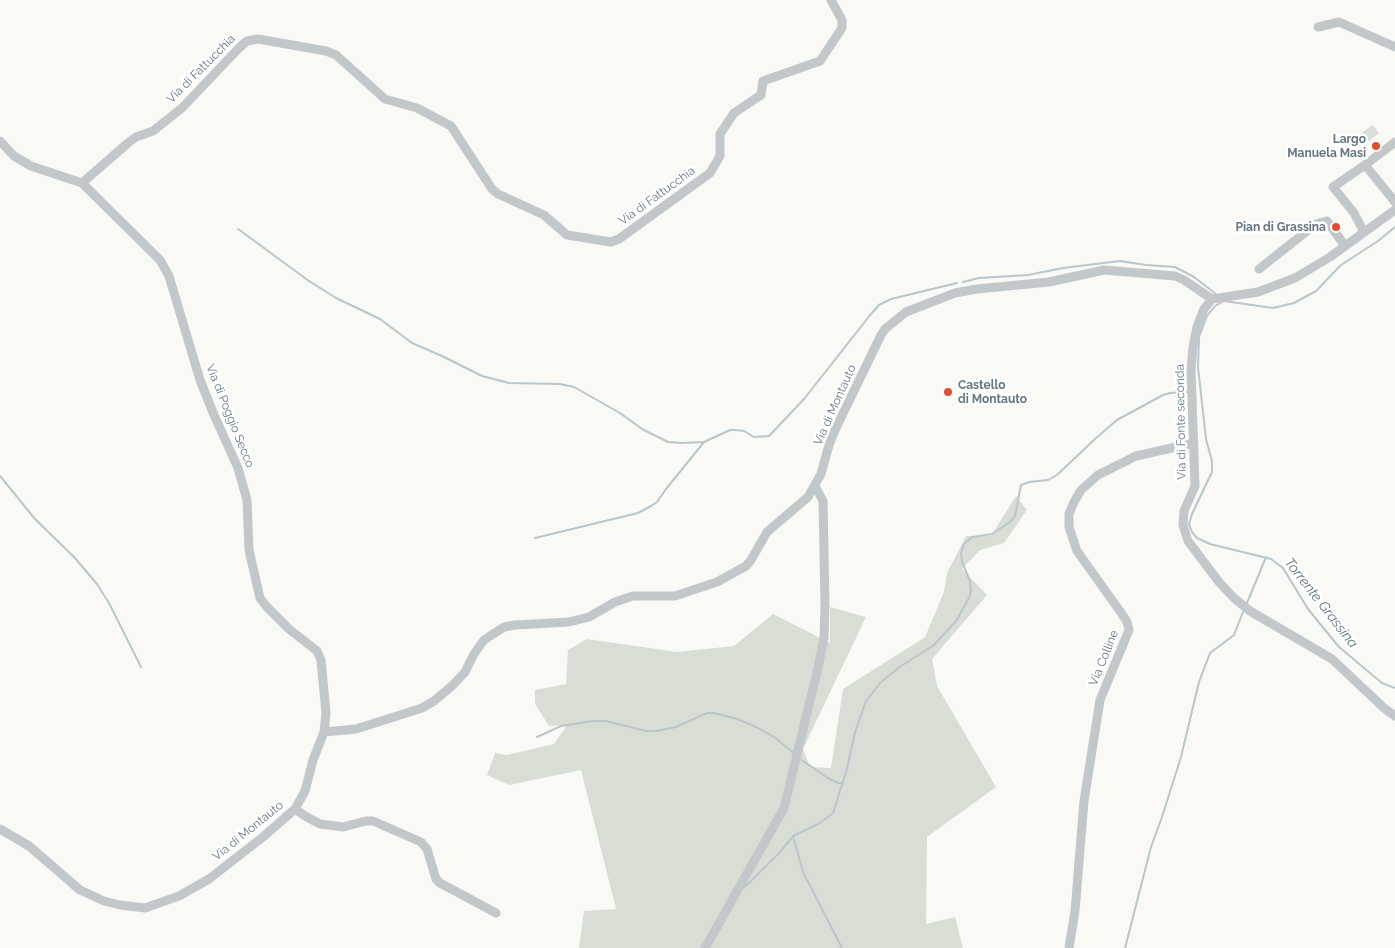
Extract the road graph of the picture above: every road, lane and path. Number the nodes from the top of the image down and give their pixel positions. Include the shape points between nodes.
1 (831, 0) edge
2 (1318, 27) dead end
3 (1395, 48) edge
4 (0, 141) edge
5 (1395, 142) edge
6 (1366, 165) junction
7 (82, 183) junction
8 (1395, 202) edge
9 (1395, 210) edge
10 (1364, 232) junction
11 (1345, 246) junction
12 (1259, 269) dead end
13 (1212, 299) junction
14 (1194, 443) junction
15 (815, 486) dead end
16 (1395, 716) edge
17 (324, 732) junction
18 (295, 809) junction
19 (0, 828) edge
20 (496, 913) dead end
21 (706, 948) edge
22 (1069, 948) edge

1 - 7 street, Via di Fattucchia via 842,20 842,28 820,61 763,81 761,95 734,113 720,134 720,156 710,173 611,242 567,235 544,215 492,190 451,126 417,108 385,99 336,55 258,39 247,41 182,108 152,131 136,137
2 - 3 street via 1339,22
4 - 7 street, Via di Poggio Secco via 14,156 31,166
5 - 6 street
6 - 8 street
6 - 10 street via 1333,186
7 - 17 street, Via di Poggio Secco via 160,260 169,276 200,380 238,468 247,500 249,550 260,598 285,625 317,651 326,713
9 - 10 street
10 - 11 street
11 - 12 street via 1326,221 1316,224
11 - 13 street via 1295,278 1258,292
13 - 14 street, Via di Fonte seconda via 1204,309 1193,347
13 - 17 street, Via di Montauto via 1175,276 1104,270 1049,282 956,293 906,312 884,329 835,430 822,474 808,497 767,532 746,566 717,582 675,596 633,596 589,617 504,627 484,640 465,672 434,701 422,708 356,729
14 - 16 street, Via di Fonte seconda via 1195,486 1184,512 1183,525 1188,541 1234,598 1250,611 1332,659
14 - 22 street, Via Colline via 1136,456 1098,474 1082,490 1069,514 1069,527 1077,551 1122,614 1129,630 1100,700 1084,801
15 - 21 street via 823,501 825,604 824,638 818,668 784,808
17 - 18 street, Via di Montauto via 312,760 305,792
18 - 19 street, Via di Montauto via 209,879 179,896 145,908 104,901 80,890 29,846
18 - 20 street via 320,824 343,827 373,821 421,842 427,849 440,883

